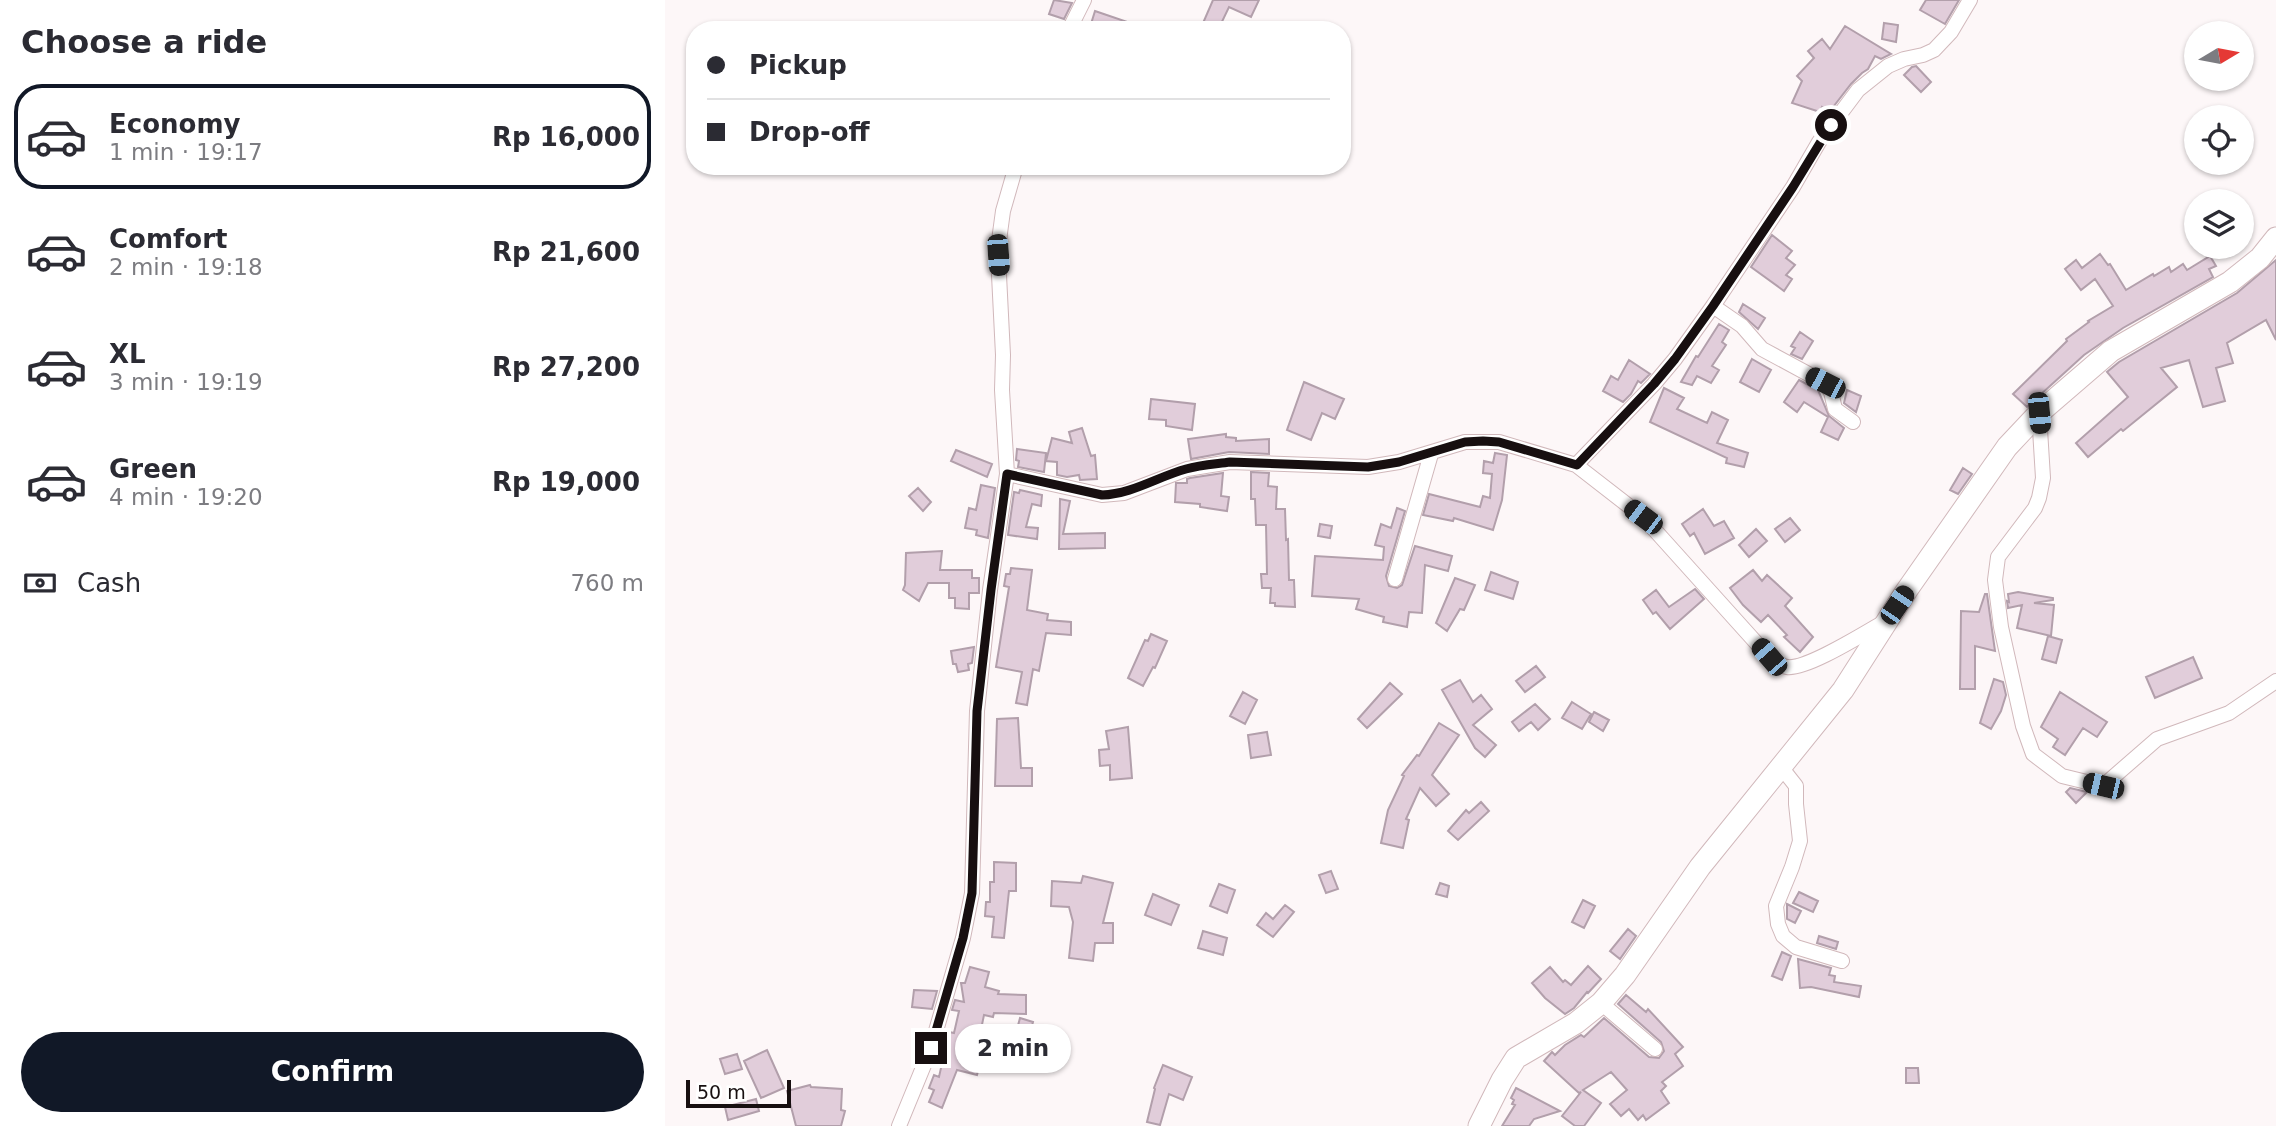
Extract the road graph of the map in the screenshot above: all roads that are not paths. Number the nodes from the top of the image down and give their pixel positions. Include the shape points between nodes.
1 (1084, 0) edge
2 (1970, 0) edge
3 (1074, 21) edge
4 (1013, 175) edge
5 (2276, 238) edge
6 (1713, 306) junction
7 (2039, 413) junction
8 (1853, 422) dead end
9 (1431, 454) junction
10 (1577, 465) junction
11 (1007, 474) junction
12 (1395, 579) dead end
13 (1887, 621) junction
14 (2276, 681) edge
15 (1781, 767) junction
16 (1842, 961) dead end
17 (1601, 1003) junction
18 (1655, 1049) dead end
19 (899, 1126) edge
20 (1479, 1126) edge

1 - 3 street
2 - 6 street via 1934,50 1888,66 1843,108
4 - 11 street via 998,255
5 - 7 street via 2248,269 2111,351
6 - 8 street via 1742,326 1762,349 1825,383 1835,409
6 - 10 street via 1654,384
7 - 13 street via 2001,453
7 - 14 street via 2043,478 2039,498 1997,557 1995,580 2013,684 2033,754 2062,776 2103,786 2157,739 2229,713
9 - 10 street via 1465,442 1499,442
9 - 11 street via 1368,467 1230,462 1187,469 1112,495
9 - 12 street
10 - 13 street via 1643,517 1777,664 1805,664
11 - 19 street via 977,711 972,893 931,1048
13 - 15 street via 1843,690
15 - 16 street via 1796,786 1800,841 1776,906 1778,924 1796,947
15 - 17 street via 1700,867
17 - 18 street
17 - 20 street via 1516,1058

